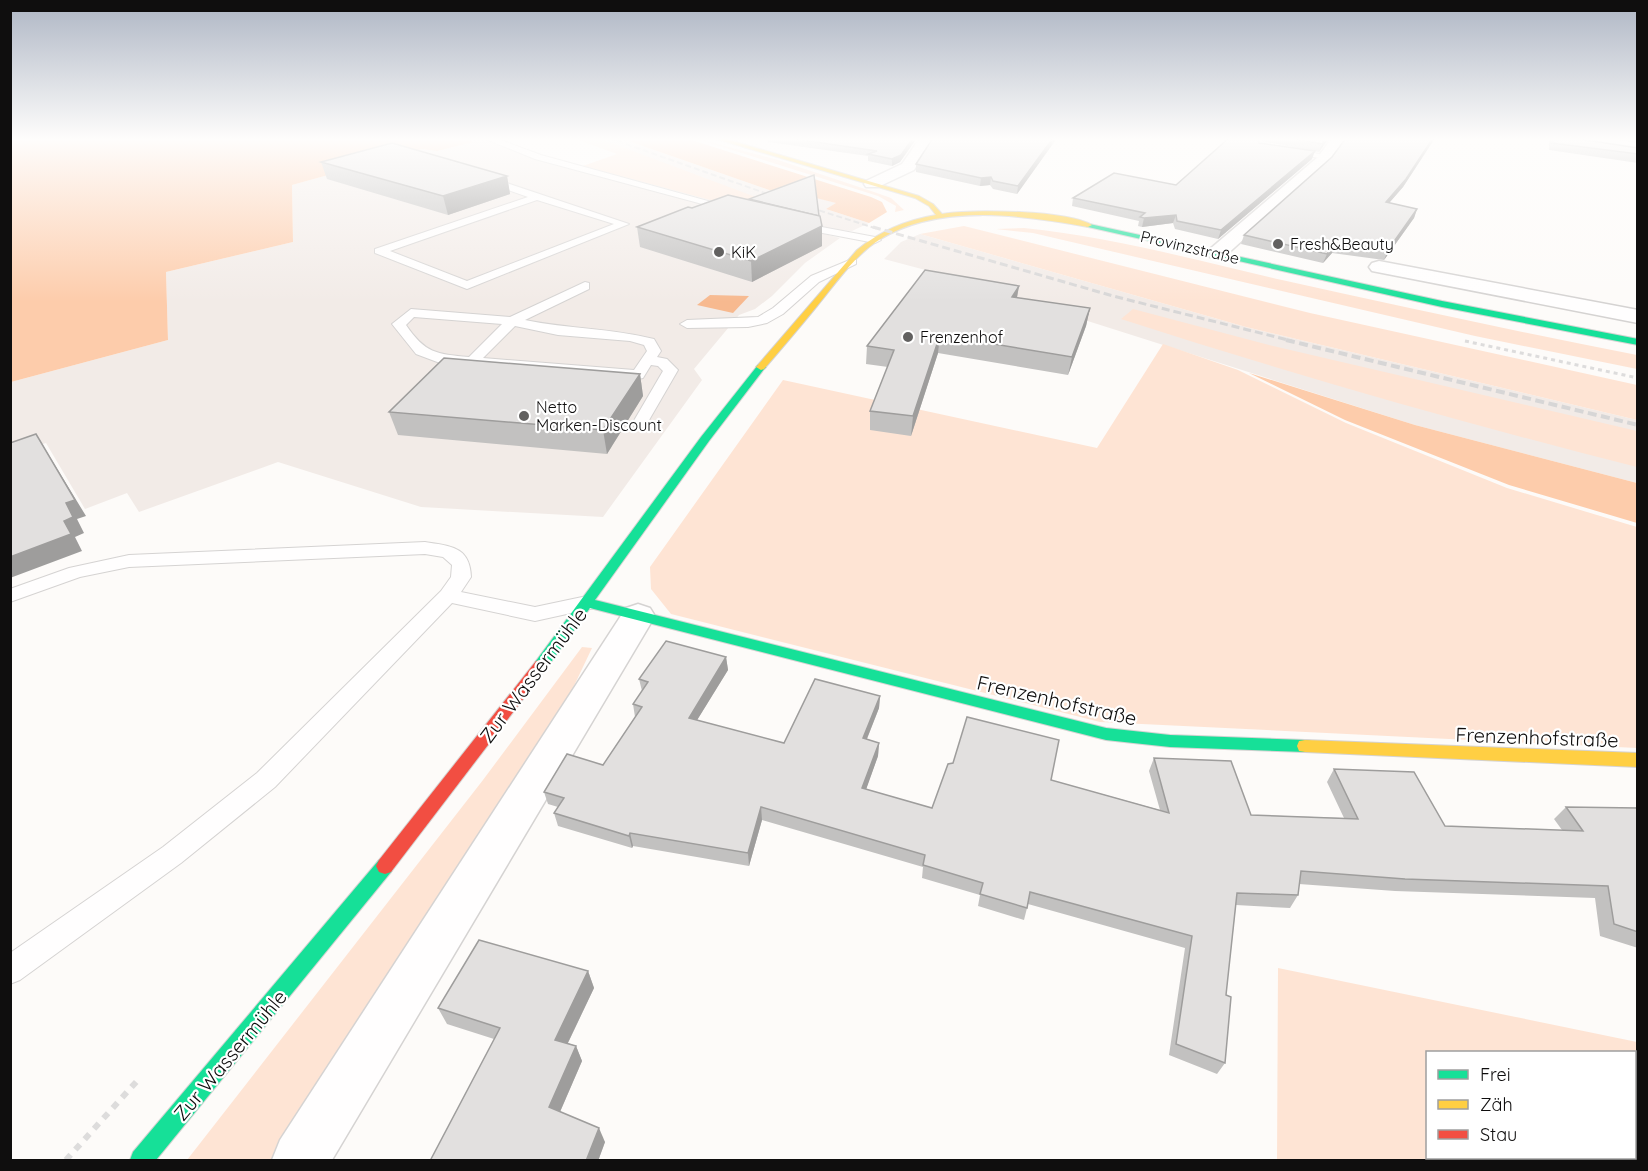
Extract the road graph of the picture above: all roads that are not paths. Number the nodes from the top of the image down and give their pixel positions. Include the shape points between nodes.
1 (528, 193) edge
2 (672, 193) edge
3 (901, 193) edge
4 (909, 193) edge
5 (1285, 193) edge
6 (537, 197) junction
7 (939, 197) dead end
8 (961, 201) dead end
9 (745, 212) edge
10 (941, 217) junction
11 (1071, 221) junction
12 (789, 224) edge
13 (874, 240) junction
14 (1217, 253) junction
15 (852, 262) junction
16 (1379, 267) dead end
17 (585, 286) dead end
18 (1638, 317) edge
19 (512, 321) junction
20 (687, 324) dead end
21 (1638, 342) edge
22 (473, 361) junction
23 (647, 361) junction
24 (640, 424) dead end
25 (10, 596) edge
26 (448, 596) junction
27 (587, 603) junction
28 (638, 616) junction
29 (1638, 760) edge
30 (10, 970) edge
31 (141, 1161) edge
32 (300, 1161) edge

1 - 6 lane
2 - 9 lane
3 - 10 main road via 926,202
4 - 7 main road
5 - 14 street
6 - 6 lane via 624,224 467,285 379,251
8 - 11 main road
10 - 11 main road, Provinzstraße via 1011,215
10 - 13 main road, Zur Wassermühle via 901,226
11 - 14 main road, Provinzstraße
12 - 13 lane
13 - 15 main road, Zur Wassermühle
14 - 21 main road, Provinzstraße via 1442,304
15 - 20 lane via 815,279 762,320
15 - 27 main road, Zur Wassermühle via 733,401
16 - 18 street
17 - 19 lane
19 - 22 lane
19 - 22 lane via 411,313 399,324 423,354
19 - 23 lane via 558,331 641,339 654,346
22 - 23 lane via 638,375
23 - 24 lane via 662,362 671,370
25 - 26 lane via 108,564 425,548 449,552 461,563 461,577
26 - 27 lane via 535,614
26 - 30 lane via 266,780 172,855
27 - 28 main road, Frenzenhofstraße
27 - 31 main road, Zur Wassermühle via 381,872
28 - 29 main road, Frenzenhofstraße via 1106,734 1170,741
28 - 32 street

